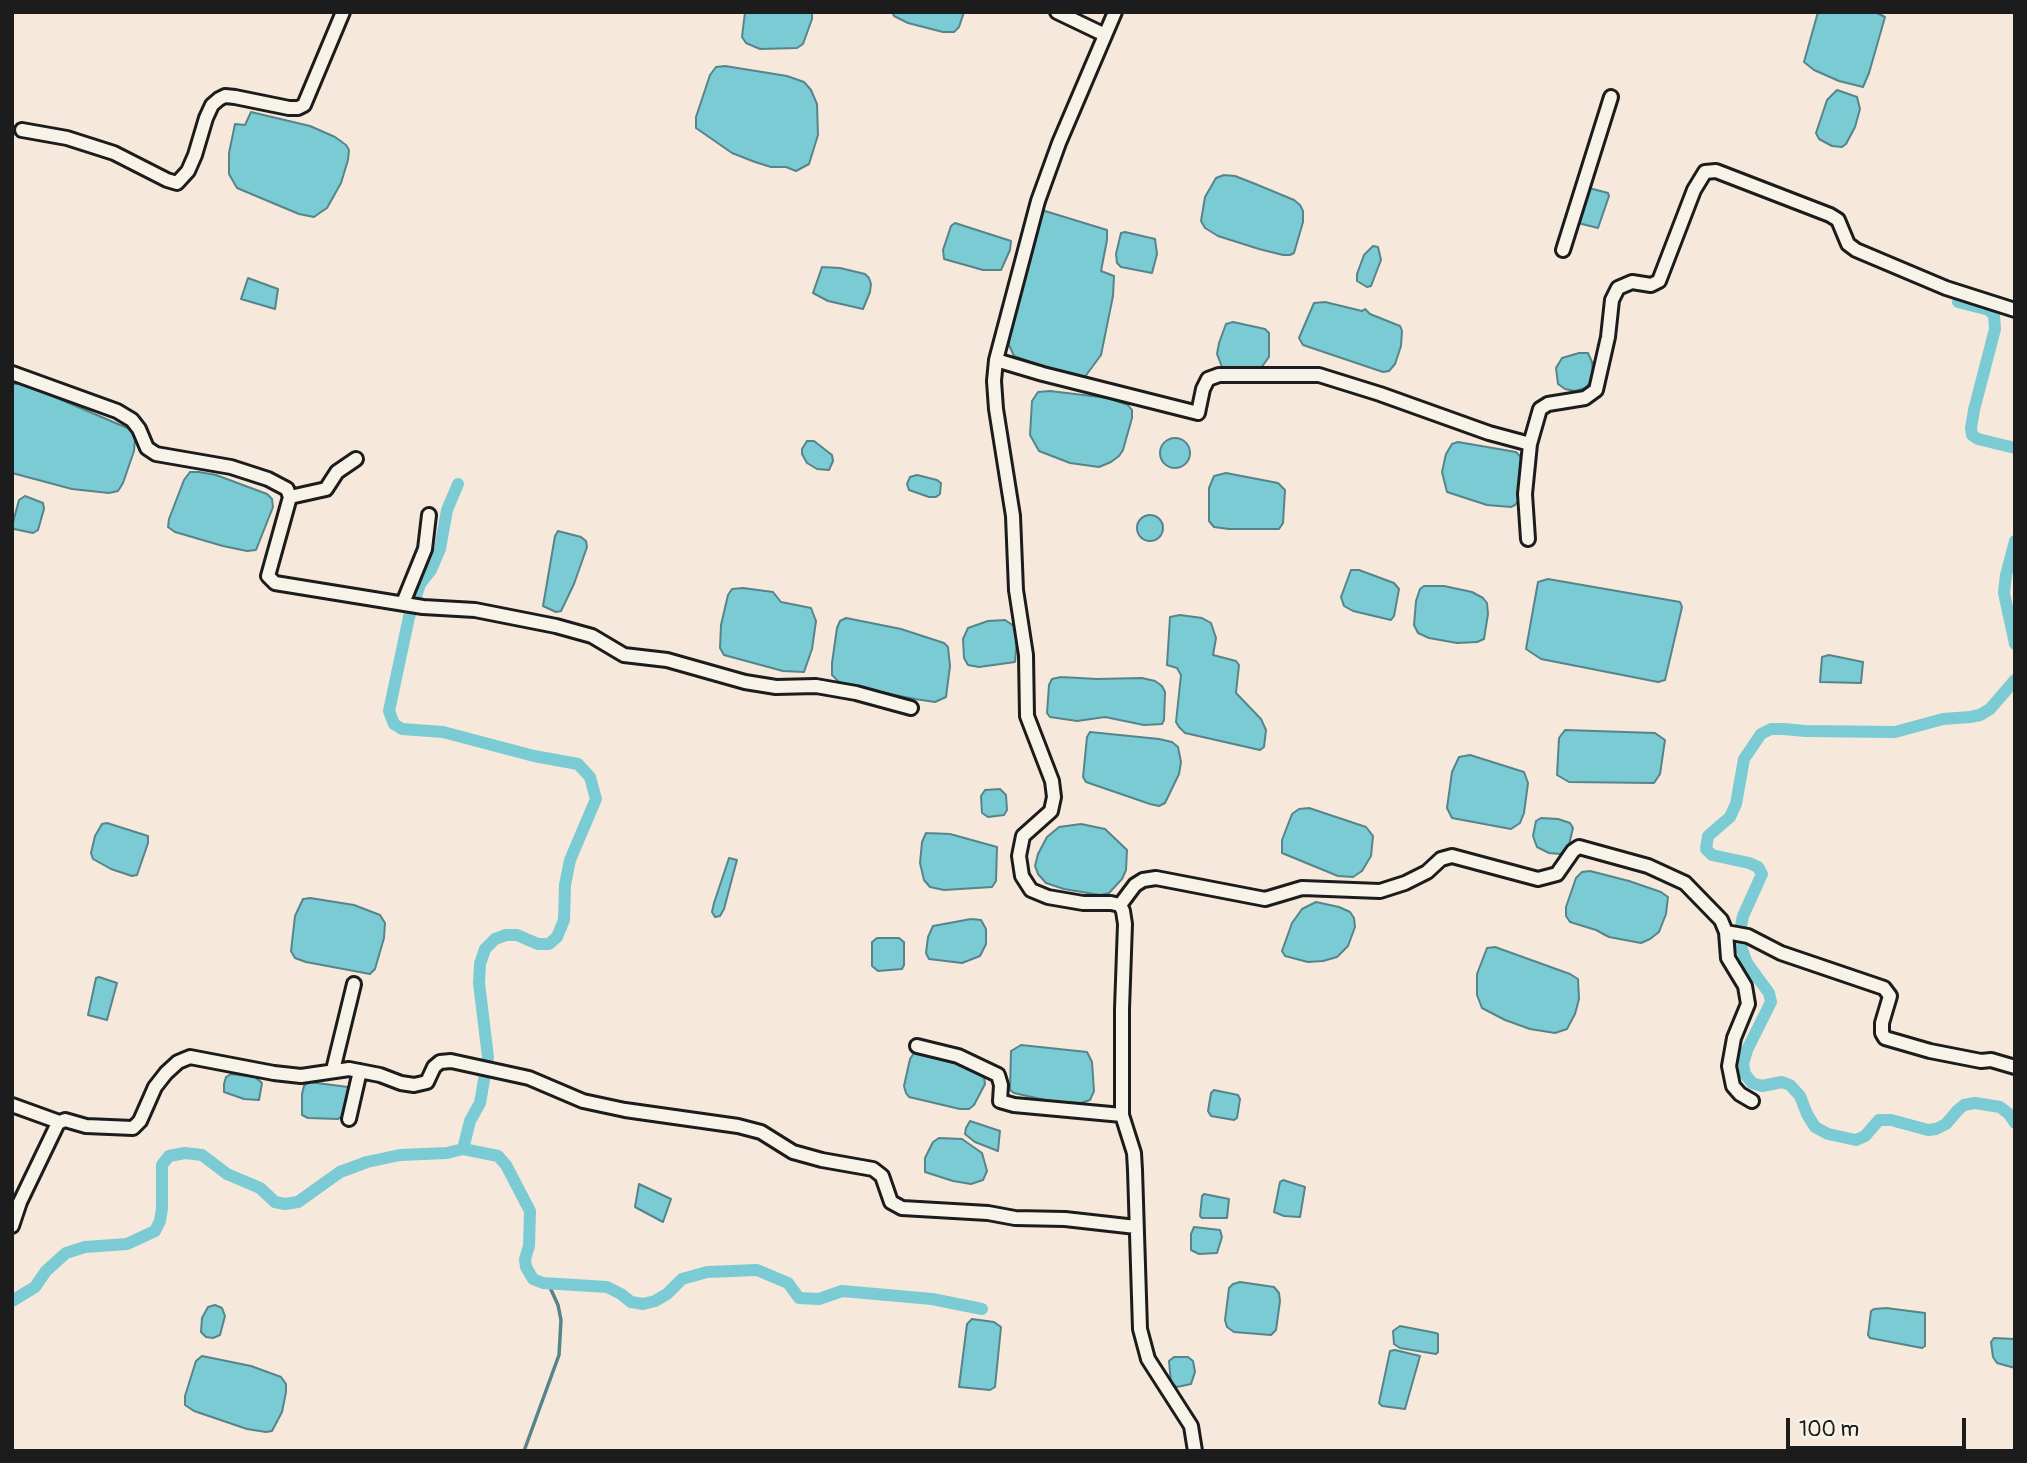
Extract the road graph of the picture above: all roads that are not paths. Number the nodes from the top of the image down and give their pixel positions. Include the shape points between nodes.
1 (343, 12) edge
2 (1058, 12) edge
3 (1115, 12) edge
4 (1105, 35) junction
5 (1611, 97) dead end
6 (22, 130) dead end
7 (1563, 250) dead end
8 (2015, 310) edge
9 (996, 360) junction
10 (12, 373) edge
11 (1530, 444) junction
12 (356, 458) dead end
13 (290, 497) junction
14 (429, 515) dead end
15 (1528, 539) dead end
16 (404, 603) junction
17 (911, 708) dead end
18 (1121, 905) junction
19 (1736, 934) junction
20 (355, 984) dead end
21 (917, 1046) dead end
22 (2015, 1067) edge
23 (333, 1070) junction
24 (360, 1071) junction
25 (1752, 1101) dead end
26 (12, 1105) edge
27 (1122, 1115) junction
28 (349, 1119) dead end
29 (59, 1122) junction
30 (12, 1226) edge
31 (1136, 1227) junction
32 (1195, 1451) edge

1 - 6 street via 304,105 289,108 235,97 219,99 206,117 188,171 177,183 114,153
2 - 4 street
3 - 4 street
4 - 9 street via 1038,201
5 - 7 street
8 - 11 street via 1946,288 1856,250 1830,215 1716,171 1705,173 1658,281 1618,288 1596,390 1585,398 1540,409
9 - 11 street via 1198,413 1208,379 1219,375 1319,375
9 - 18 street via 993,380 1013,516 1027,716 1054,797 1051,811 1023,836 1022,876 1031,890 1048,897
10 - 13 street via 117,411 132,420 147,448 156,454 232,467 287,489
11 - 15 street via 1525,494
12 - 13 street via 337,472 326,489
13 - 16 street via 268,576 275,583
14 - 16 street via 425,549
16 - 17 street via 475,610 556,626 592,636 624,654 667,660 755,684 816,686
18 - 19 street via 1135,886 1156,878 1265,899 1302,888 1380,891 1405,883 1452,856 1538,879 1557,874 1579,848 1648,866 1685,883
18 - 27 street via 1125,923
19 - 22 street via 1884,988 1890,996 1882,1023 1885,1038
19 - 25 street via 1728,958 1745,986 1748,1004 1728,1066 1734,1086
20 - 23 street
21 - 27 street via 958,1056 998,1075 1000,1101
23 - 24 street
23 - 29 street via 301,1076 190,1057 166,1073 133,1128
24 - 28 street
24 - 31 street via 414,1085 427,1082 440,1062 477,1066 529,1078 583,1101 738,1126 761,1132 793,1152 873,1169 882,1176 891,1202 902,1208
26 - 29 street
27 - 31 street via 1134,1153
29 - 30 street
31 - 32 street via 1142,1341 1148,1359 1191,1426

